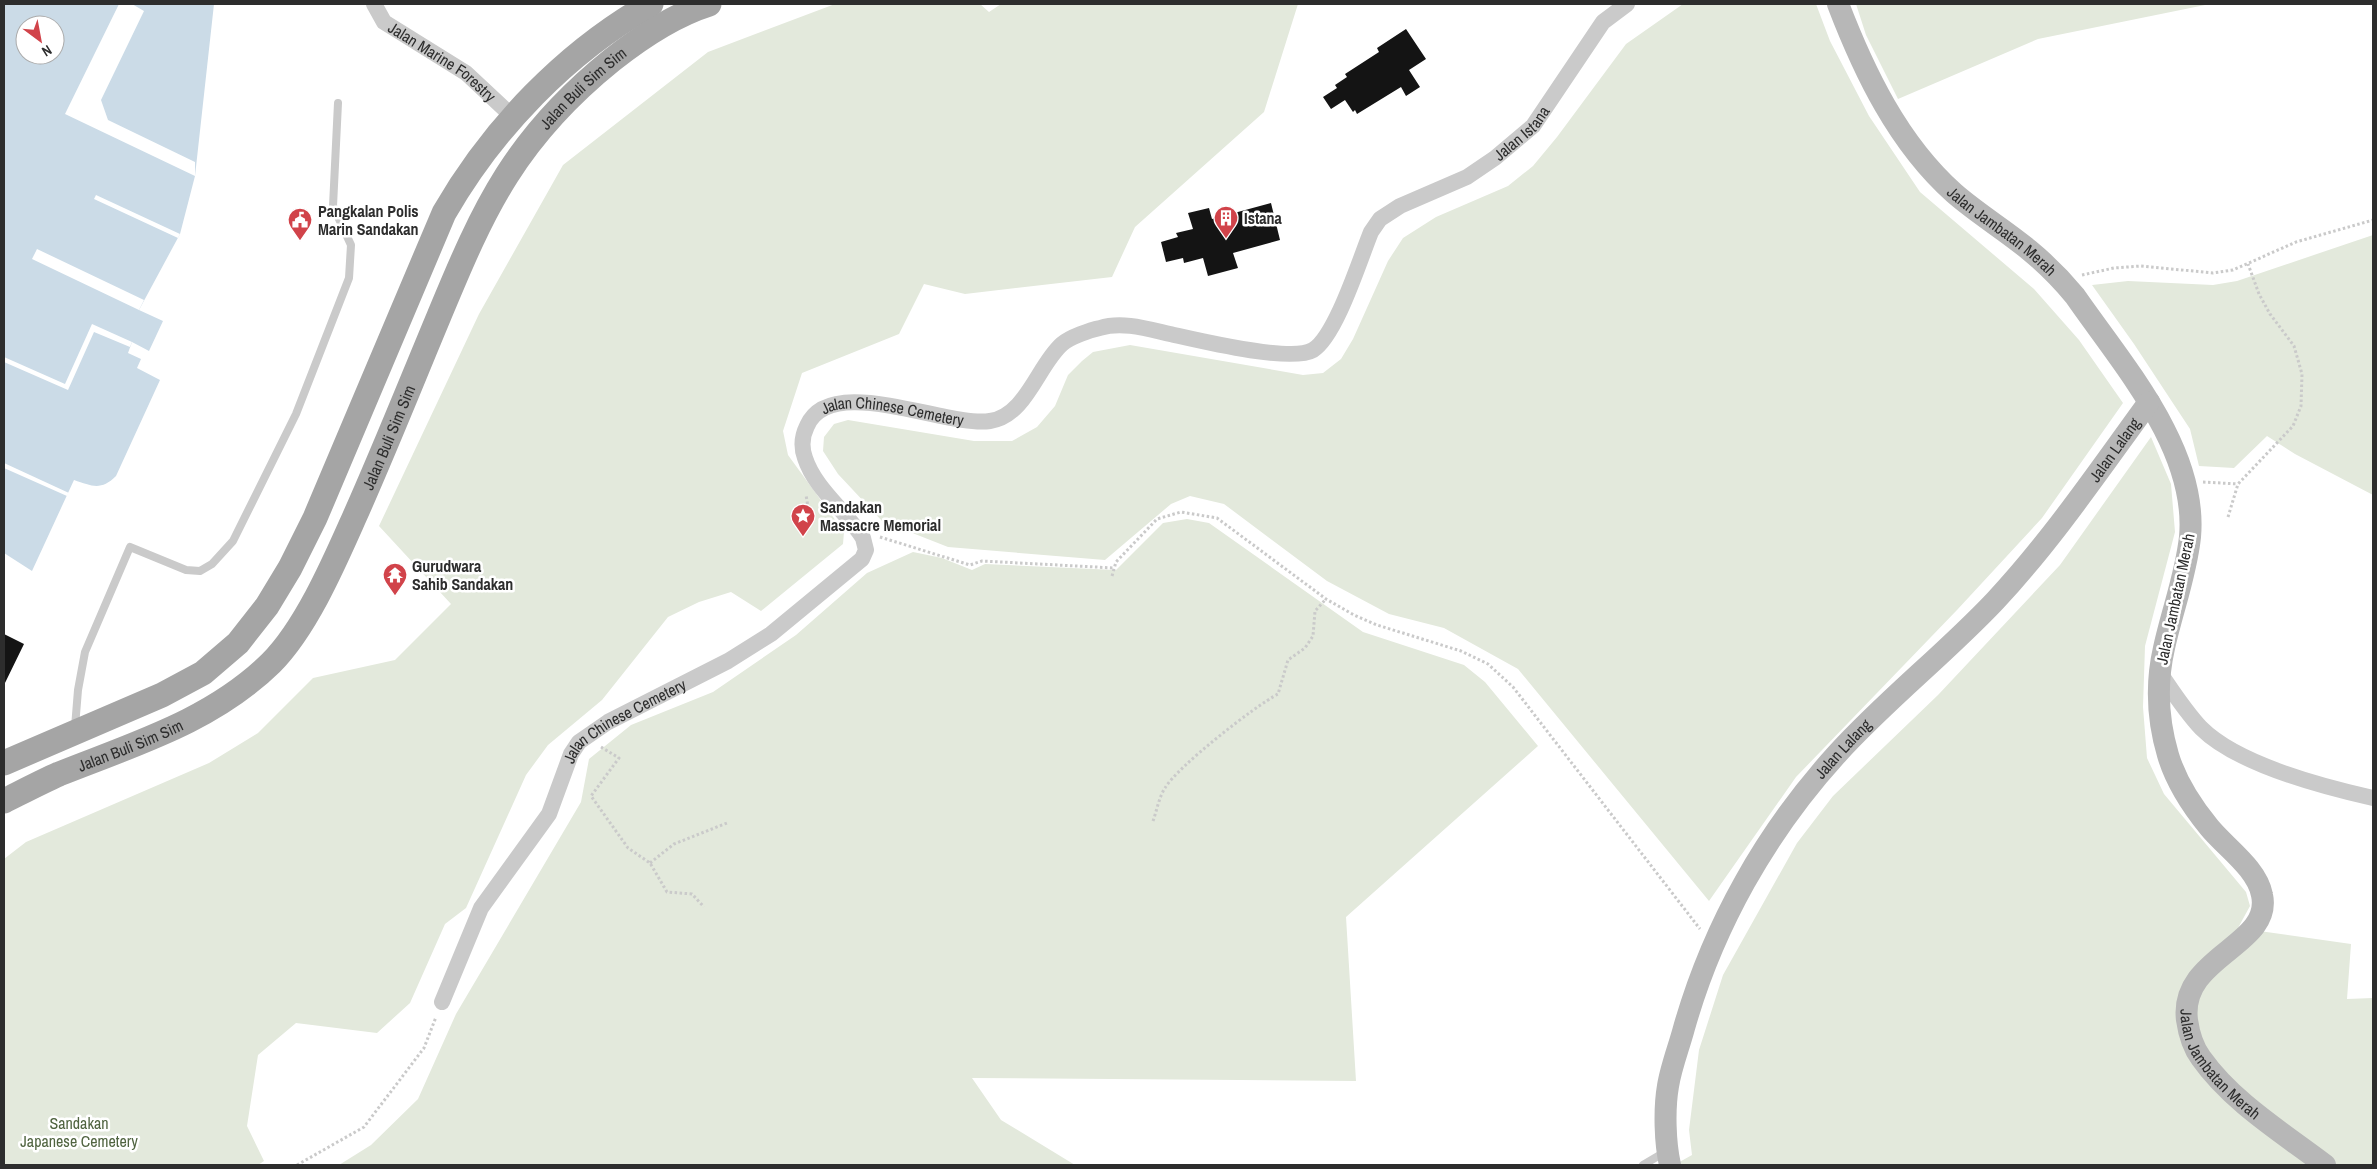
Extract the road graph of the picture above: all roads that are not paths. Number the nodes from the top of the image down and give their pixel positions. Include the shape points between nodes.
1 (374, 4) edge
2 (652, 4) edge
3 (708, 4) edge
4 (1626, 4) edge
5 (1838, 4) edge
6 (338, 103) dead end
7 (513, 117) junction
8 (1380, 219) joint
9 (2149, 402) junction
10 (2160, 672) junction
11 (74, 731) junction
12 (42, 745) junction
13 (4, 763) edge
14 (56, 776) junction
15 (2373, 798) edge
16 (4, 801) edge
17 (442, 1002) road end
18 (1668, 1158) edge
19 (1643, 1165) edge
20 (2325, 1165) edge

1 - 7 street, Jalan Marine Forestry via 384,22 466,73
2 - 7 main road, Jalan Buli Sim Sim via 622,22 567,64
3 - 14 main road, Jalan Buli Sim Sim via 657,28 592,76 561,105 507,174 480,220 337,555 293,636 271,663 220,704 188,723
4 - 8 street, Jalan Istana via 1603,22 1532,126 1467,177 1400,206
5 - 9 street, Jalan Jambatan Merah via 1884,104 1921,158 1978,214 2028,250 2061,280
6 - 11 lane via 332,206 351,245 349,278 296,414 233,541 212,564 200,571 186,570 130,547 85,652
7 - 11 main road, Jalan Buli Sim Sim via 478,161 444,213 315,518 267,606 238,643 203,673 121,714
8 - 17 street, Jalan Chinese Cemetery via 1371,232 1335,321 1325,339 1313,350 1304,353 1235,348 1133,326 1101,327 1063,344 1014,410 992,421 962,421 889,405 847,402 820,409 810,418 803,434 805,460 863,538 866,550 862,559 771,634 728,661 608,722 585,738 571,754 549,814 482,908
9 - 10 street, Jalan Jambatan Merah via 2174,450 2185,481 2190,509 2190,536
9 - 18 street, Jalan Lalang via 2067,514 1996,600 1832,761 1777,829 1712,945 1695,991 1668,1086
10 - 15 street via 2202,730 2238,752 2281,772
10 - 20 street, Jalan Jambatan Merah via 2163,734 2177,779 2192,806 2246,867 2262,894 2263,908 2259,921 2250,933 2218,957 2190,991 2186,1013 2189,1036 2199,1056 2217,1078
11 - 12 main road, Jalan Buli Sim Sim
12 - 13 main road, Jalan Buli Sim Sim
12 - 14 main road
14 - 16 main road, Jalan Buli Sim Sim
18 - 19 lane

